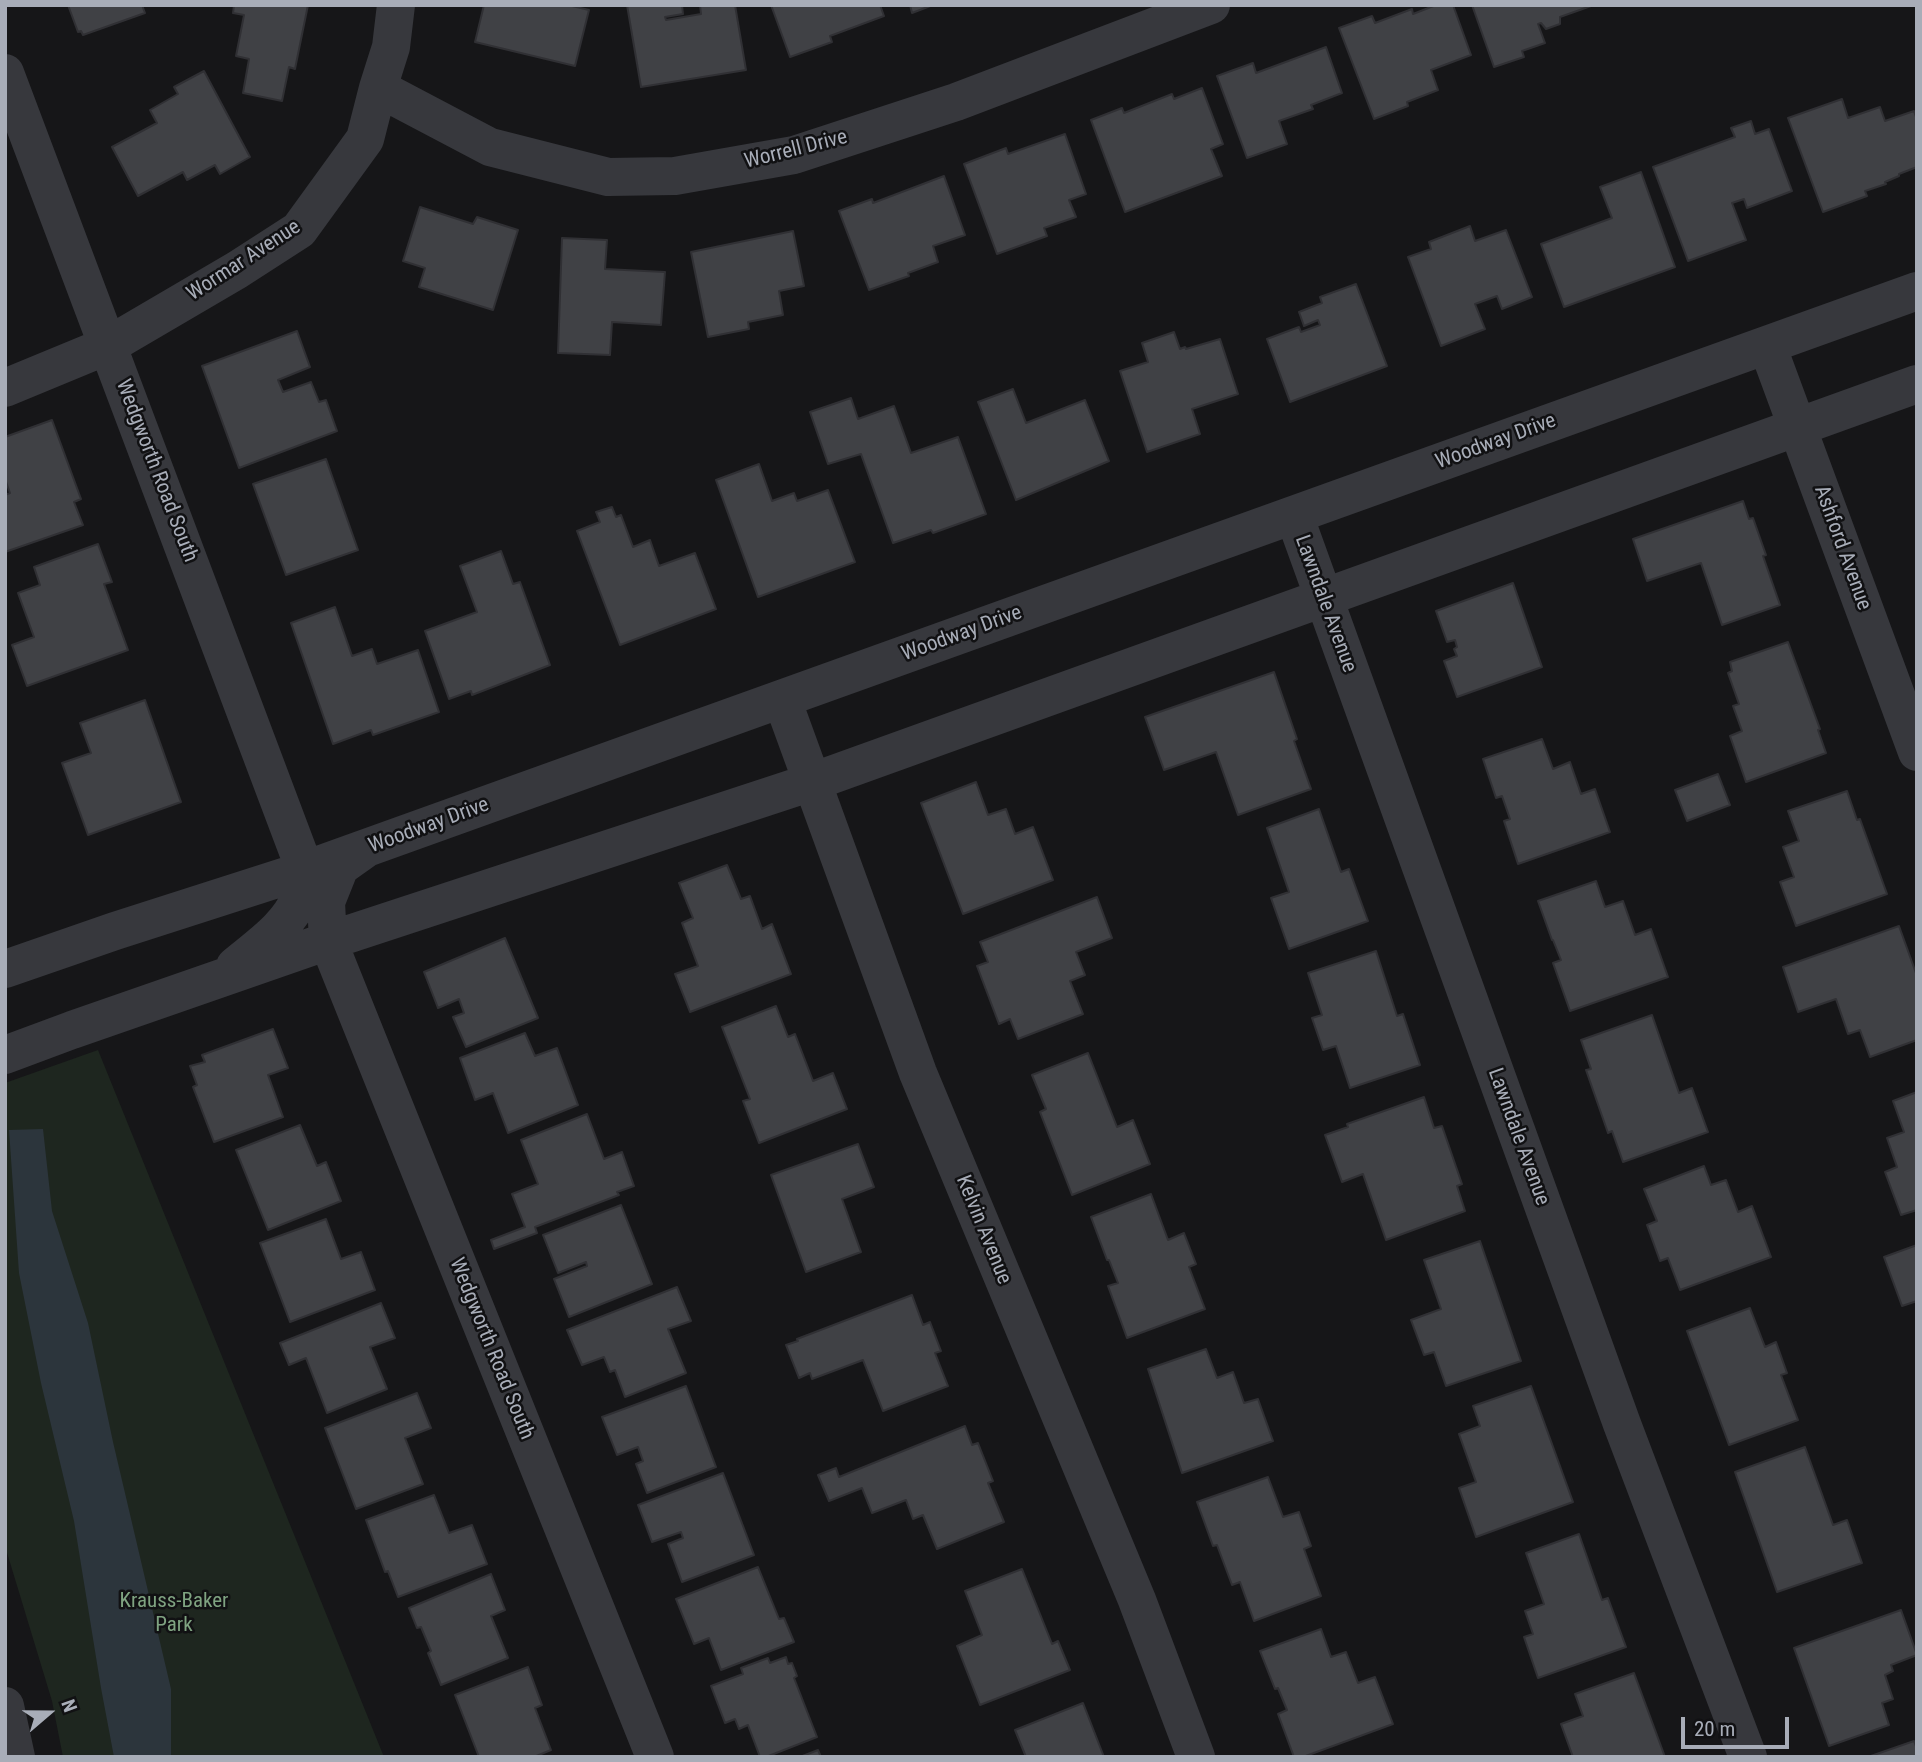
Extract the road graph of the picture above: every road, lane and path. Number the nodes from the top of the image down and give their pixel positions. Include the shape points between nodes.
1 (396, 5) edge
2 (1211, 5) edge
3 (5, 73) edge
4 (378, 88) junction
5 (1917, 291) edge
6 (109, 345) junction
7 (1767, 345) junction
8 (1917, 384) edge
9 (5, 388) edge
10 (1797, 427) junction
11 (1294, 515) junction
12 (1323, 598) junction
13 (782, 699) junction
14 (1917, 752) edge
15 (812, 782) junction
16 (369, 847) junction
17 (305, 870) junction
18 (328, 942) junction
19 (5, 970) edge
20 (220, 978) junction
21 (5, 1055) edge
22 (5, 1706) edge
23 (16, 1757) edge
24 (655, 1757) edge
25 (1196, 1757) edge
26 (1748, 1757) edge

1 - 4 street, Wormar Avenue via 391,47
2 - 4 street, Worrell Drive via 956,102 794,155 675,176 608,177 491,147
3 - 6 street, Wedgworth Road South
4 - 6 street, Wormar Avenue via 365,139 299,230
5 - 7 street, Woodway Drive
6 - 9 street, Wormar Avenue
6 - 17 street, Wedgworth Road South
7 - 10 street, Ashford Avenue
7 - 11 street, Woodway Drive
8 - 10 street
10 - 12 street
10 - 14 street, Ashford Avenue
11 - 12 street, Lawndale Avenue
11 - 13 street, Woodway Drive
12 - 15 street
12 - 26 street, Lawndale Avenue via 1622,1424
13 - 15 street, Kelvin Avenue
13 - 16 street, Woodway Drive
15 - 18 street
15 - 25 street, Kelvin Avenue via 918,1073 1137,1600
16 - 17 street, Woodway Drive
16 - 18 street, Wedgworth Road South via 340,867 326,902
17 - 19 street, Woodway Drive
17 - 20 street via 292,914
18 - 20 street
18 - 24 street, Wedgworth Road South
20 - 21 street
22 - 23 street

